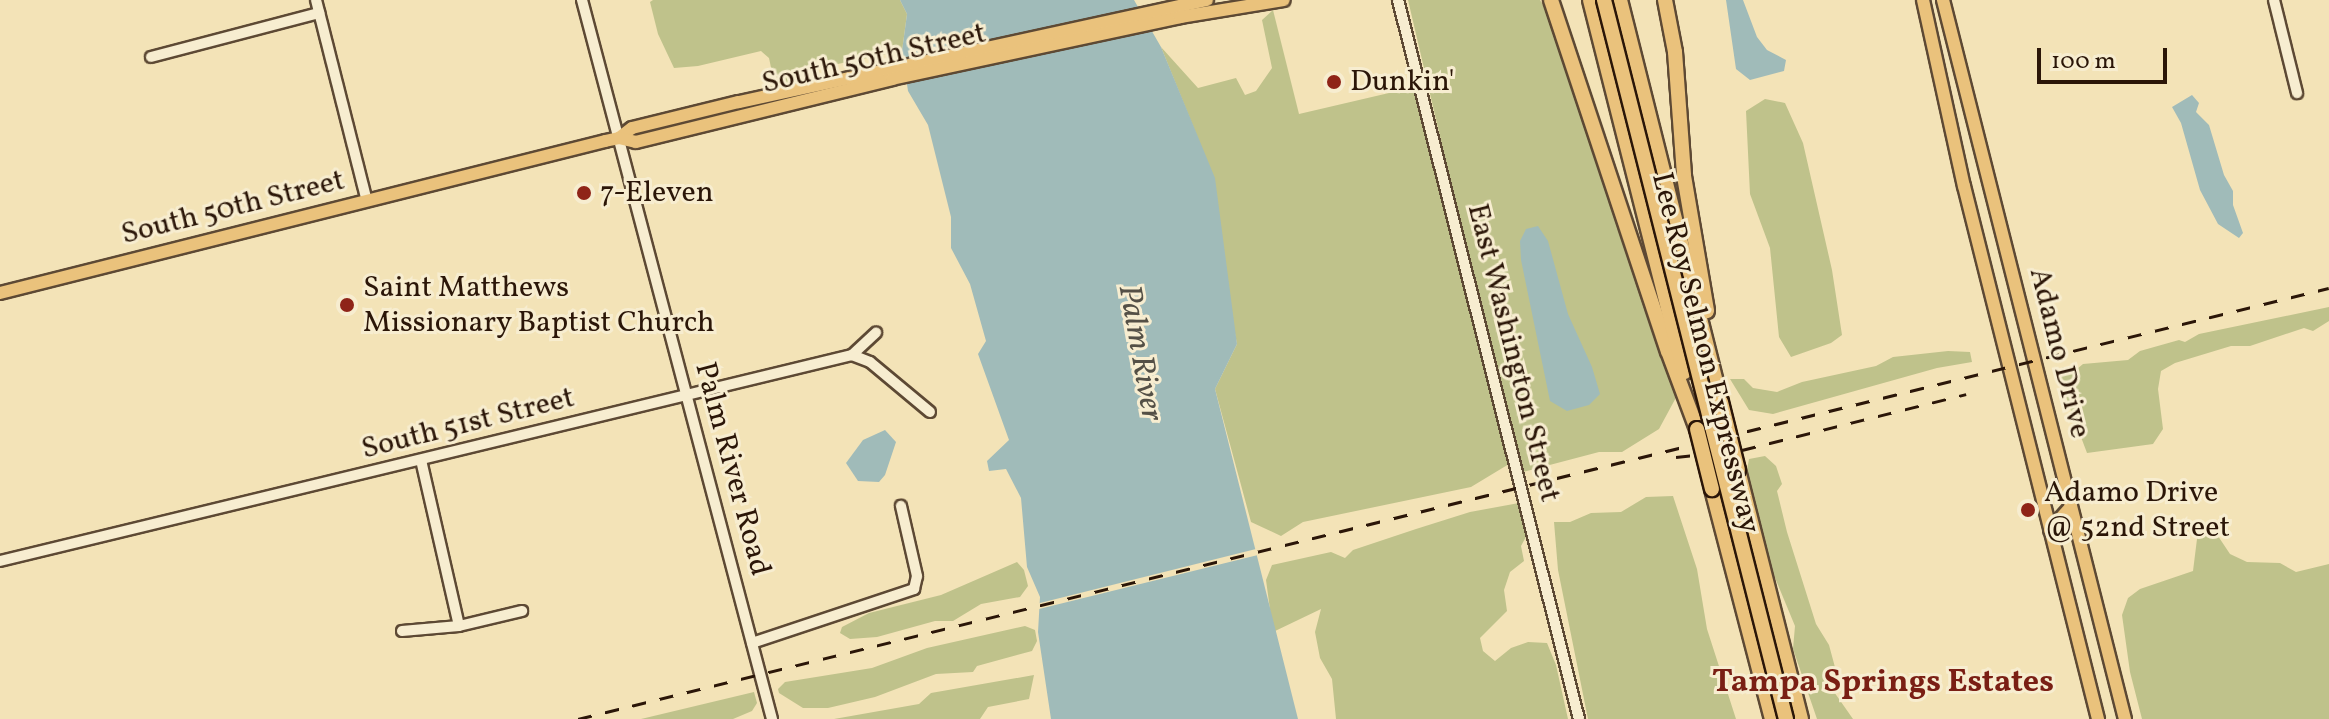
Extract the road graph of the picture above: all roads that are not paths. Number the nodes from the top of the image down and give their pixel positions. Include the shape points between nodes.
1 (316, 0) edge
2 (582, 0) edge
3 (1207, 0) edge
4 (1284, 0) edge
5 (1398, 0) edge
6 (1590, 0) edge
7 (1604, 0) edge
8 (1620, 0) edge
9 (1665, 0) edge
10 (1923, 0) edge
11 (1943, 0) edge
12 (2274, 0) edge
13 (1551, 5) edge
14 (1179, 11) junction
15 (319, 13) junction
16 (151, 57) dead end
17 (2297, 93) dead end
18 (619, 138) junction
19 (1988, 179) junction
20 (1964, 186) junction
21 (367, 201) junction
22 (0, 293) edge
23 (876, 333) dead end
24 (852, 355) junction
25 (1711, 359) junction
26 (688, 395) junction
27 (1691, 410) junction
28 (930, 412) dead end
29 (421, 460) junction
30 (901, 506) dead end
31 (2071, 507) junction
32 (2050, 530) junction
33 (0, 561) edge
34 (522, 611) dead end
35 (459, 626) junction
36 (402, 631) dead end
37 (752, 643) junction
38 (772, 719) edge
39 (1579, 719) edge
40 (1772, 719) edge
41 (1786, 719) edge
42 (1801, 719) edge
43 (2098, 719) edge
44 (2125, 719) edge

1 - 15 street
2 - 18 street, Palm River Road
3 - 14 main road, South 50th Street
4 - 14 main road, South 50th Street
5 - 39 street, East Washington Street
6 - 27 highway, Lee Roy Selmon Expressway
7 - 41 highway, bridge
8 - 25 highway, Lee Roy Selmon Expressway
9 - 25 highway
10 - 20 main road, Adamo Drive
11 - 19 main road, Adamo Drive
12 - 17 street
13 - 27 highway
14 - 18 main road, South 50th Street via 890,73 636,142
15 - 16 street
15 - 21 street
18 - 21 main road, South 50th Street
18 - 26 street, Palm River Road
19 - 20 main road
19 - 31 main road, Adamo Drive
20 - 32 main road, Adamo Drive
21 - 22 main road, South 50th Street
23 - 24 street
24 - 26 street, South 51st Street
24 - 28 street via 870,362
25 - 42 highway, Lee Roy Selmon Expressway, bridge
26 - 29 street, South 51st Street
26 - 37 street, Palm River Road
27 - 40 highway, Lee Roy Selmon Expressway, bridge
29 - 33 street, South 51st Street
29 - 35 street
30 - 37 street via 917,576 914,589
31 - 32 main road
31 - 44 main road, Adamo Drive
32 - 43 main road, Adamo Drive
34 - 35 street
35 - 36 street
37 - 38 street, Palm River Road

